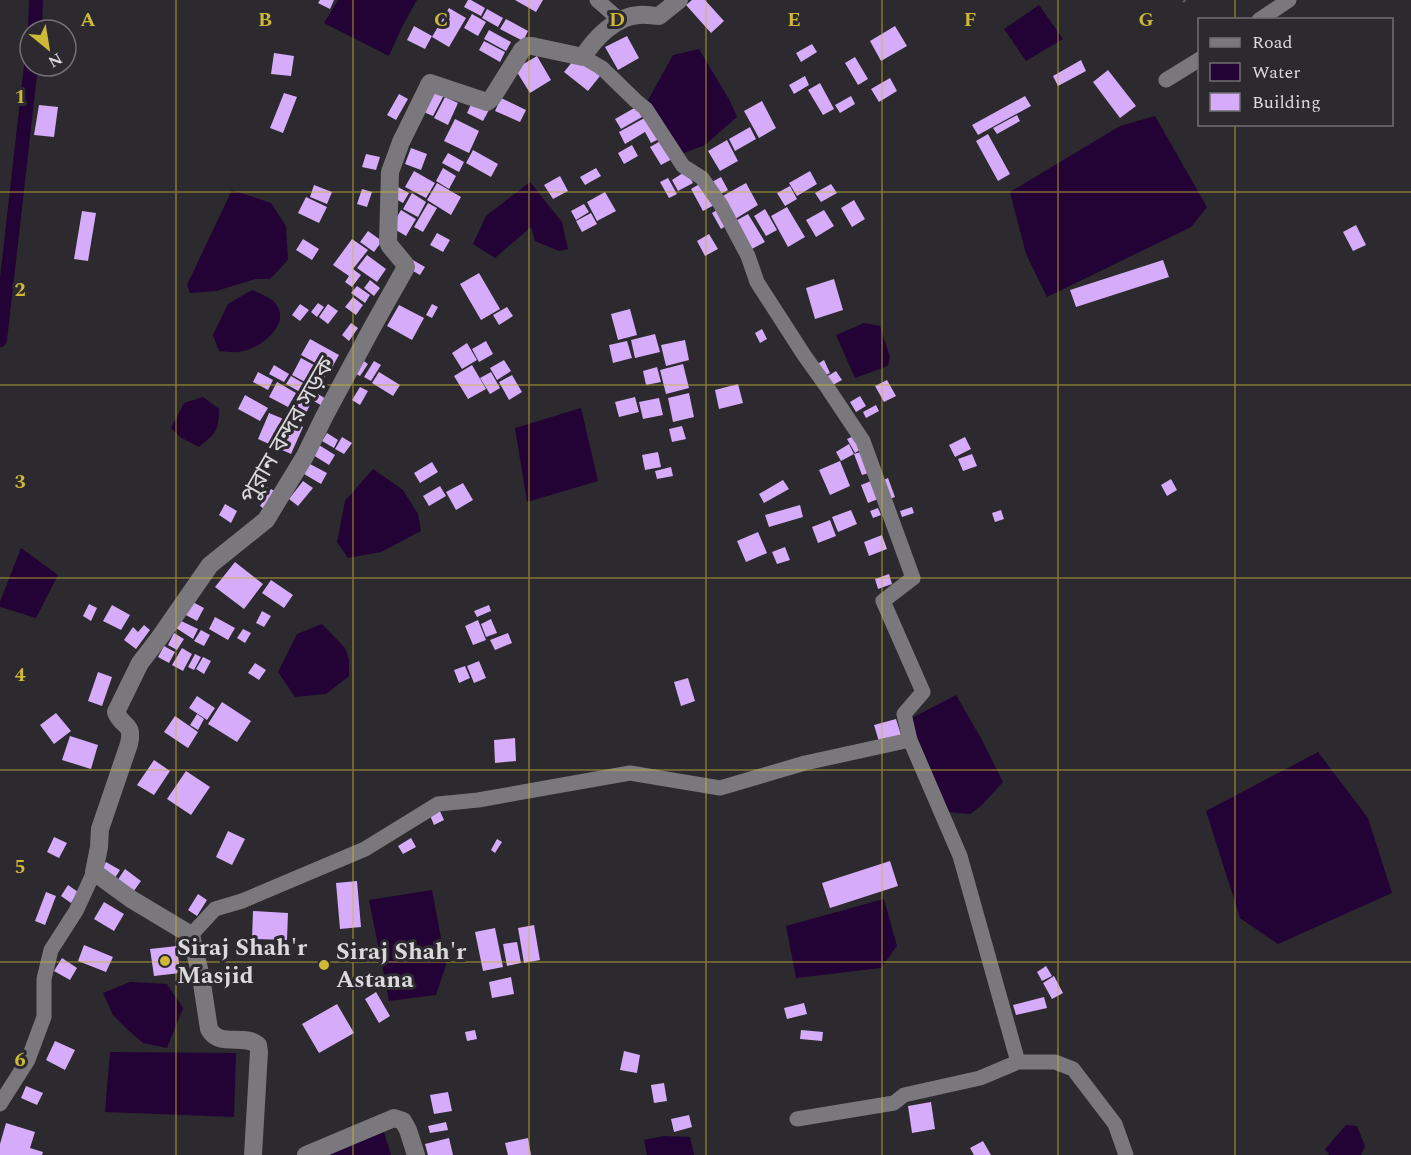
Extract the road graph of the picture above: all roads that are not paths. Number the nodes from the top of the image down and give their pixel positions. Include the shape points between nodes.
1 (597, 0) edge
2 (679, 0) edge
3 (1289, 0) edge
4 (1262, 18) edge
5 (621, 21) junction
6 (583, 57) junction
7 (1198, 60) edge
8 (1166, 80) dead end
9 (910, 740) junction
10 (94, 872) junction
11 (191, 935) junction
12 (1018, 1062) junction
13 (0, 1104) edge
14 (797, 1119) dead end
15 (253, 1155) edge
16 (306, 1155) edge
17 (416, 1155) edge
18 (1126, 1155) edge

1 - 5 street
2 - 5 street via 659,16 638,15
3 - 4 street
5 - 6 street via 600,34
6 - 9 street via 602,68 646,109 683,166 702,178 731,223 757,282 862,441 913,578 884,601 923,692 904,714
6 - 10 street, পুরান বন্দর সড়ক via 527,46 487,102 433,83 428,86 390,172 388,242 406,267 305,456 266,520 210,565 140,663 116,712 131,735 100,829
7 - 8 street
9 - 11 street via 805,763 720,788 630,773 438,804 365,849 215,909
9 - 12 street via 960,856
10 - 11 street
10 - 13 street via 51,950 44,979 44,1017 28,1060
11 - 15 street via 212,1035 258,1045
12 - 14 street via 980,1078 904,1095 894,1103
12 - 18 street via 1055,1062 1073,1069 1115,1124
16 - 17 street via 394,1118 403,1120

